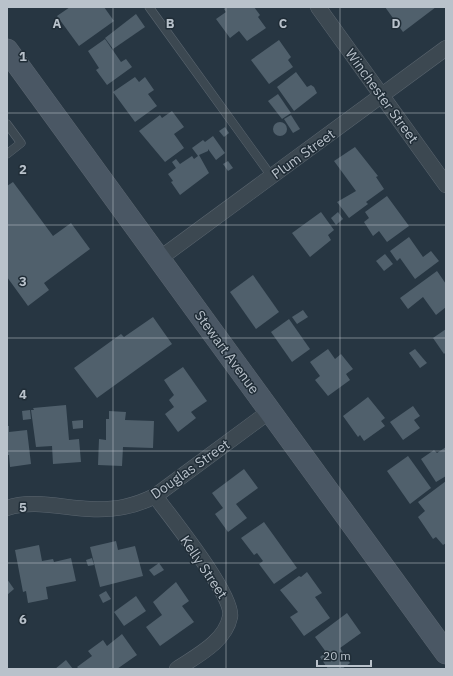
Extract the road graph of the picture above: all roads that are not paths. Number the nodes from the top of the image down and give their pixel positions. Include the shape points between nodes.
1 (149, 7) edge
2 (318, 7) edge
3 (446, 48) edge
4 (7, 50) edge
5 (381, 96) junction
6 (7, 124) edge
7 (7, 154) edge
8 (272, 177) junction
9 (446, 185) edge
10 (159, 260) junction
11 (270, 411) junction
12 (155, 496) junction
13 (7, 508) edge
14 (446, 653) edge
15 (177, 669) edge

1 - 8 lane
2 - 5 street, Winchester Street
3 - 5 street, Plum Street
4 - 10 main road, Stewart Avenue
5 - 8 street, Plum Street
5 - 9 street, Winchester Street
6 - 7 lane via 21,143
8 - 10 street, Plum Street
10 - 11 main road, Stewart Avenue
11 - 12 street, Douglas Street
11 - 14 main road, Stewart Avenue
12 - 13 street, Douglas Street via 136,505 110,509 37,505
12 - 15 street, Kelly Street via 219,585 231,616 215,642

